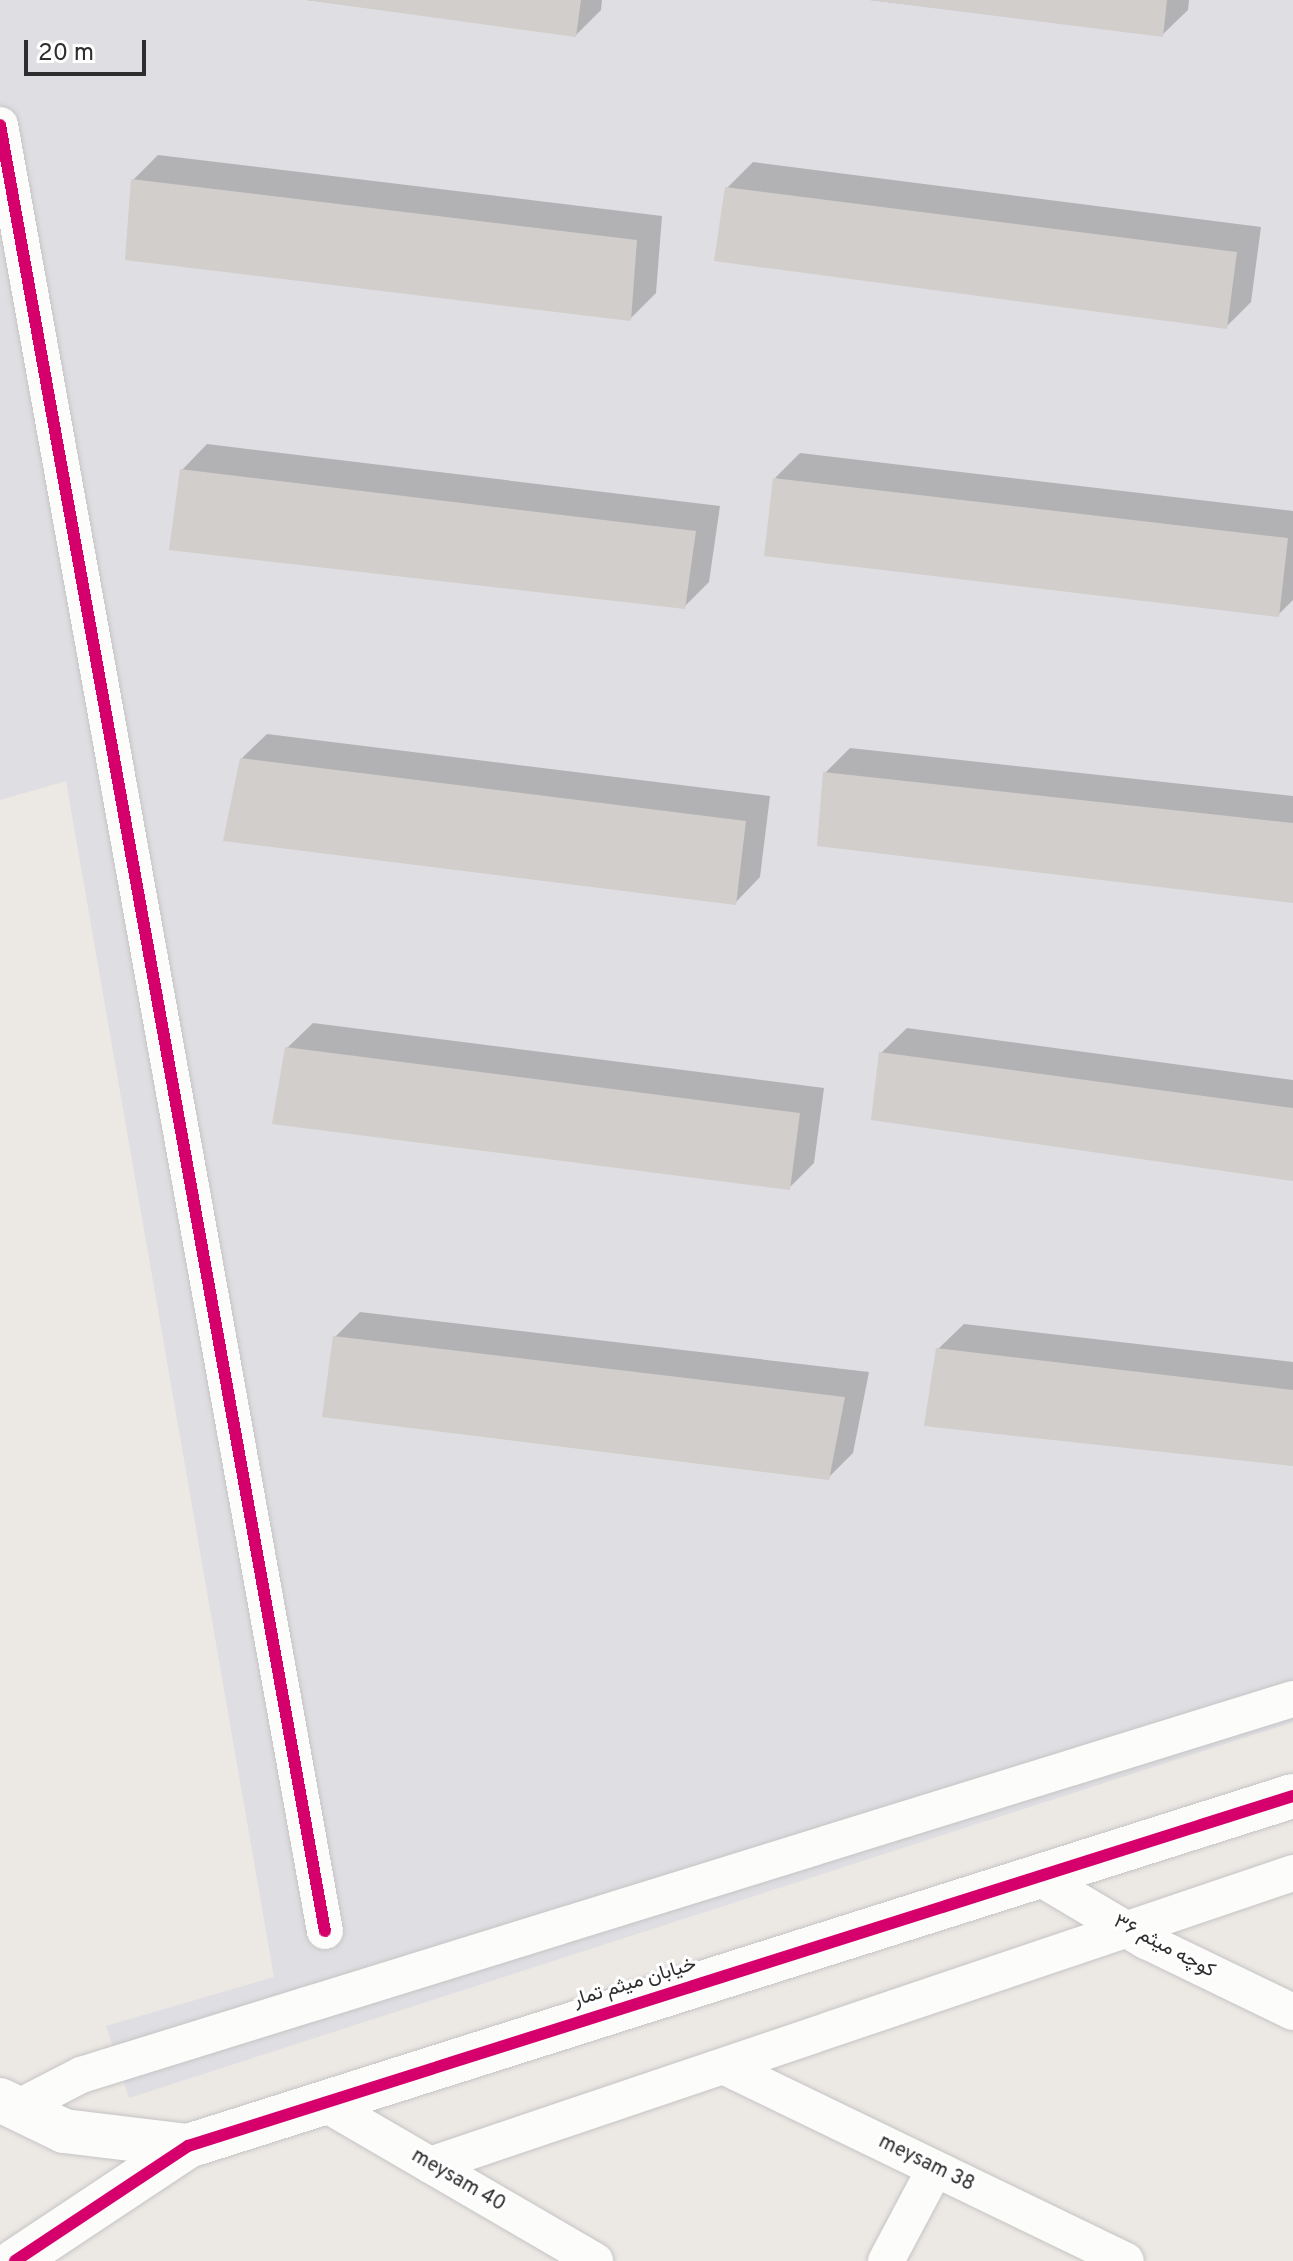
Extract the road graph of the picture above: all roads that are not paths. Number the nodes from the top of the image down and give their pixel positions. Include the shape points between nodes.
1 (0, 125) edge
2 (1293, 1699) edge
3 (1293, 1796) edge
4 (1293, 1873) edge
5 (1038, 1877) junction
6 (1129, 1930) junction
7 (325, 1931) dead end
8 (1293, 2012) edge
9 (725, 2067) junction
10 (322, 2102) junction
11 (9, 2104) edge
12 (188, 2146) junction
13 (430, 2165) junction
14 (935, 2169) junction
15 (15, 2261) edge
16 (595, 2261) edge
17 (886, 2261) edge
18 (1126, 2261) edge

1 - 7 street
2 - 11 street via 81,2075
3 - 5 street, خیابان میثم تمار
4 - 6 street
5 - 6 street, کوچه میثم ۳۶
5 - 10 street, خیابان میثم تمار
6 - 8 street, کوچه میثم ۳۶
6 - 9 street
9 - 13 street
9 - 14 street, meysam 38
10 - 12 street, خیابان میثم تمار
10 - 13 street, meysam 40
11 - 12 street via 64,2131
12 - 15 street, خیابان میثم تمار
13 - 16 street, meysam 40
14 - 17 street
14 - 18 street, meysam 38

